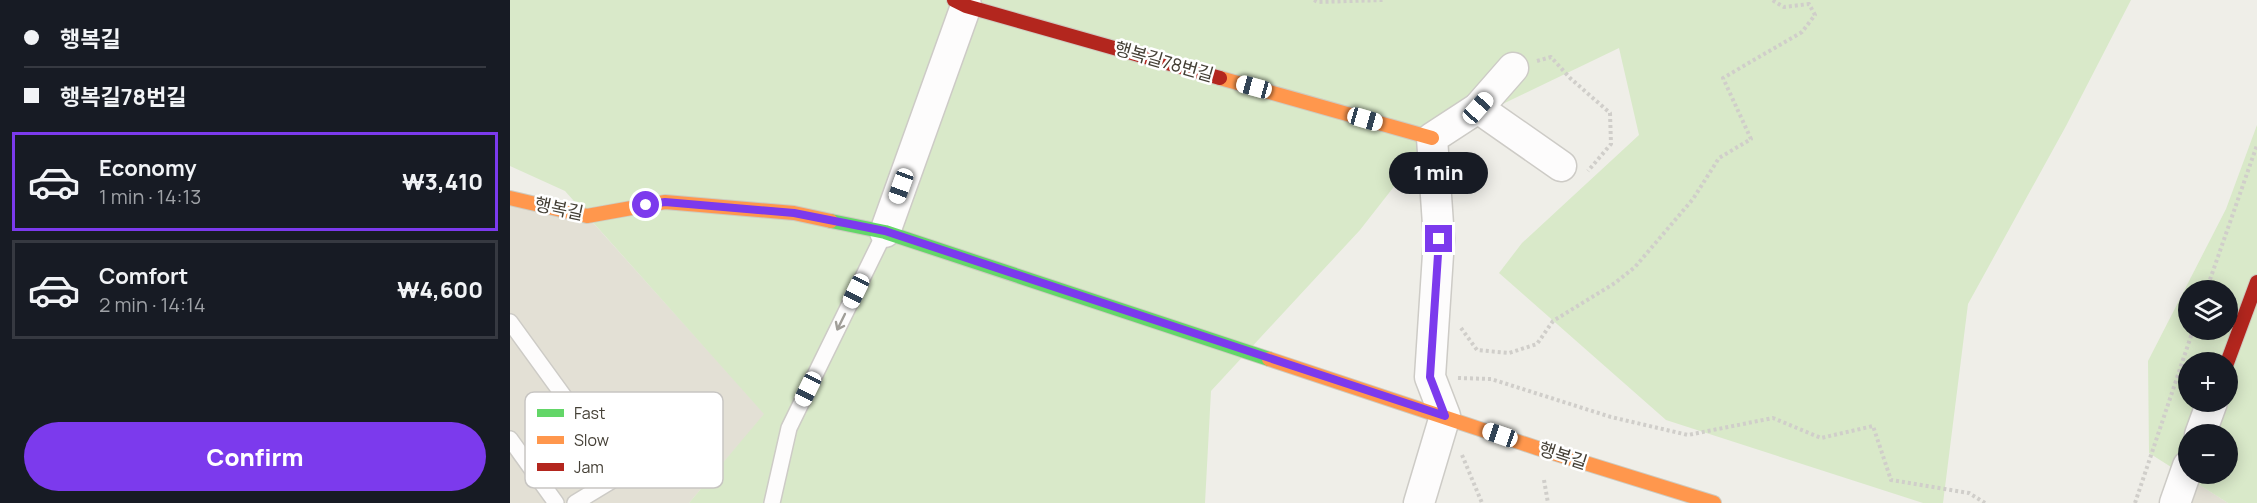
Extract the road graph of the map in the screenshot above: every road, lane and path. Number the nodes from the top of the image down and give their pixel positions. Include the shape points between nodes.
1 (1314, 0) edge
2 (1383, 0) edge
3 (1772, 0) edge
4 (962, 2) edge
5 (1513, 68) joint
6 (1478, 108) junction
7 (1432, 138) junction
8 (2257, 145) edge
9 (1561, 166) joint
10 (510, 198) edge
11 (885, 231) junction
12 (2210, 280) edge
13 (2257, 282) edge
14 (1436, 294) junction
15 (510, 322) edge
16 (2190, 340) edge
17 (2231, 352) edge
18 (1430, 377) junction
19 (561, 392) edge
20 (1445, 416) junction
21 (510, 439) edge
22 (525, 460) edge
23 (2182, 484) edge
24 (545, 488) edge
25 (600, 488) edge
26 (556, 503) edge
27 (575, 503) edge
28 (772, 503) edge
29 (1419, 503) edge
30 (1482, 503) edge
31 (1714, 503) edge
32 (1985, 503) edge
33 (2135, 503) edge
34 (2175, 503) edge

1 - 2 path
3 - 14 path via 1784,7 1809,4 1815,15 1802,32 1723,78 1751,139 1719,158 1693,199 1635,267 1553,321 1537,344 1509,353 1477,350
4 - 7 street, 행복길78번길
4 - 11 street
5 - 6 street
5 - 9 path via 1551,57 1610,113 1611,144 1581,179
6 - 7 street
6 - 9 street
7 - 14 street via 1439,239
8 - 12 path
10 - 11 street, 행복길 via 587,216 665,202 794,213
11 - 20 street, 행복길
11 -> 28 lane via 789,428
13 - 17 street
14 - 18 street
15 - 19 lane
16 - 33 path
18 - 20 street
18 - 32 path via 1491,379 1611,417 1688,435 1773,418 1821,438 1873,426 1891,480 1969,493
20 - 29 street
20 - 30 path
20 - 31 street, 행복길
21 - 22 lane
23 - 34 street
24 - 26 lane
25 - 27 lane

